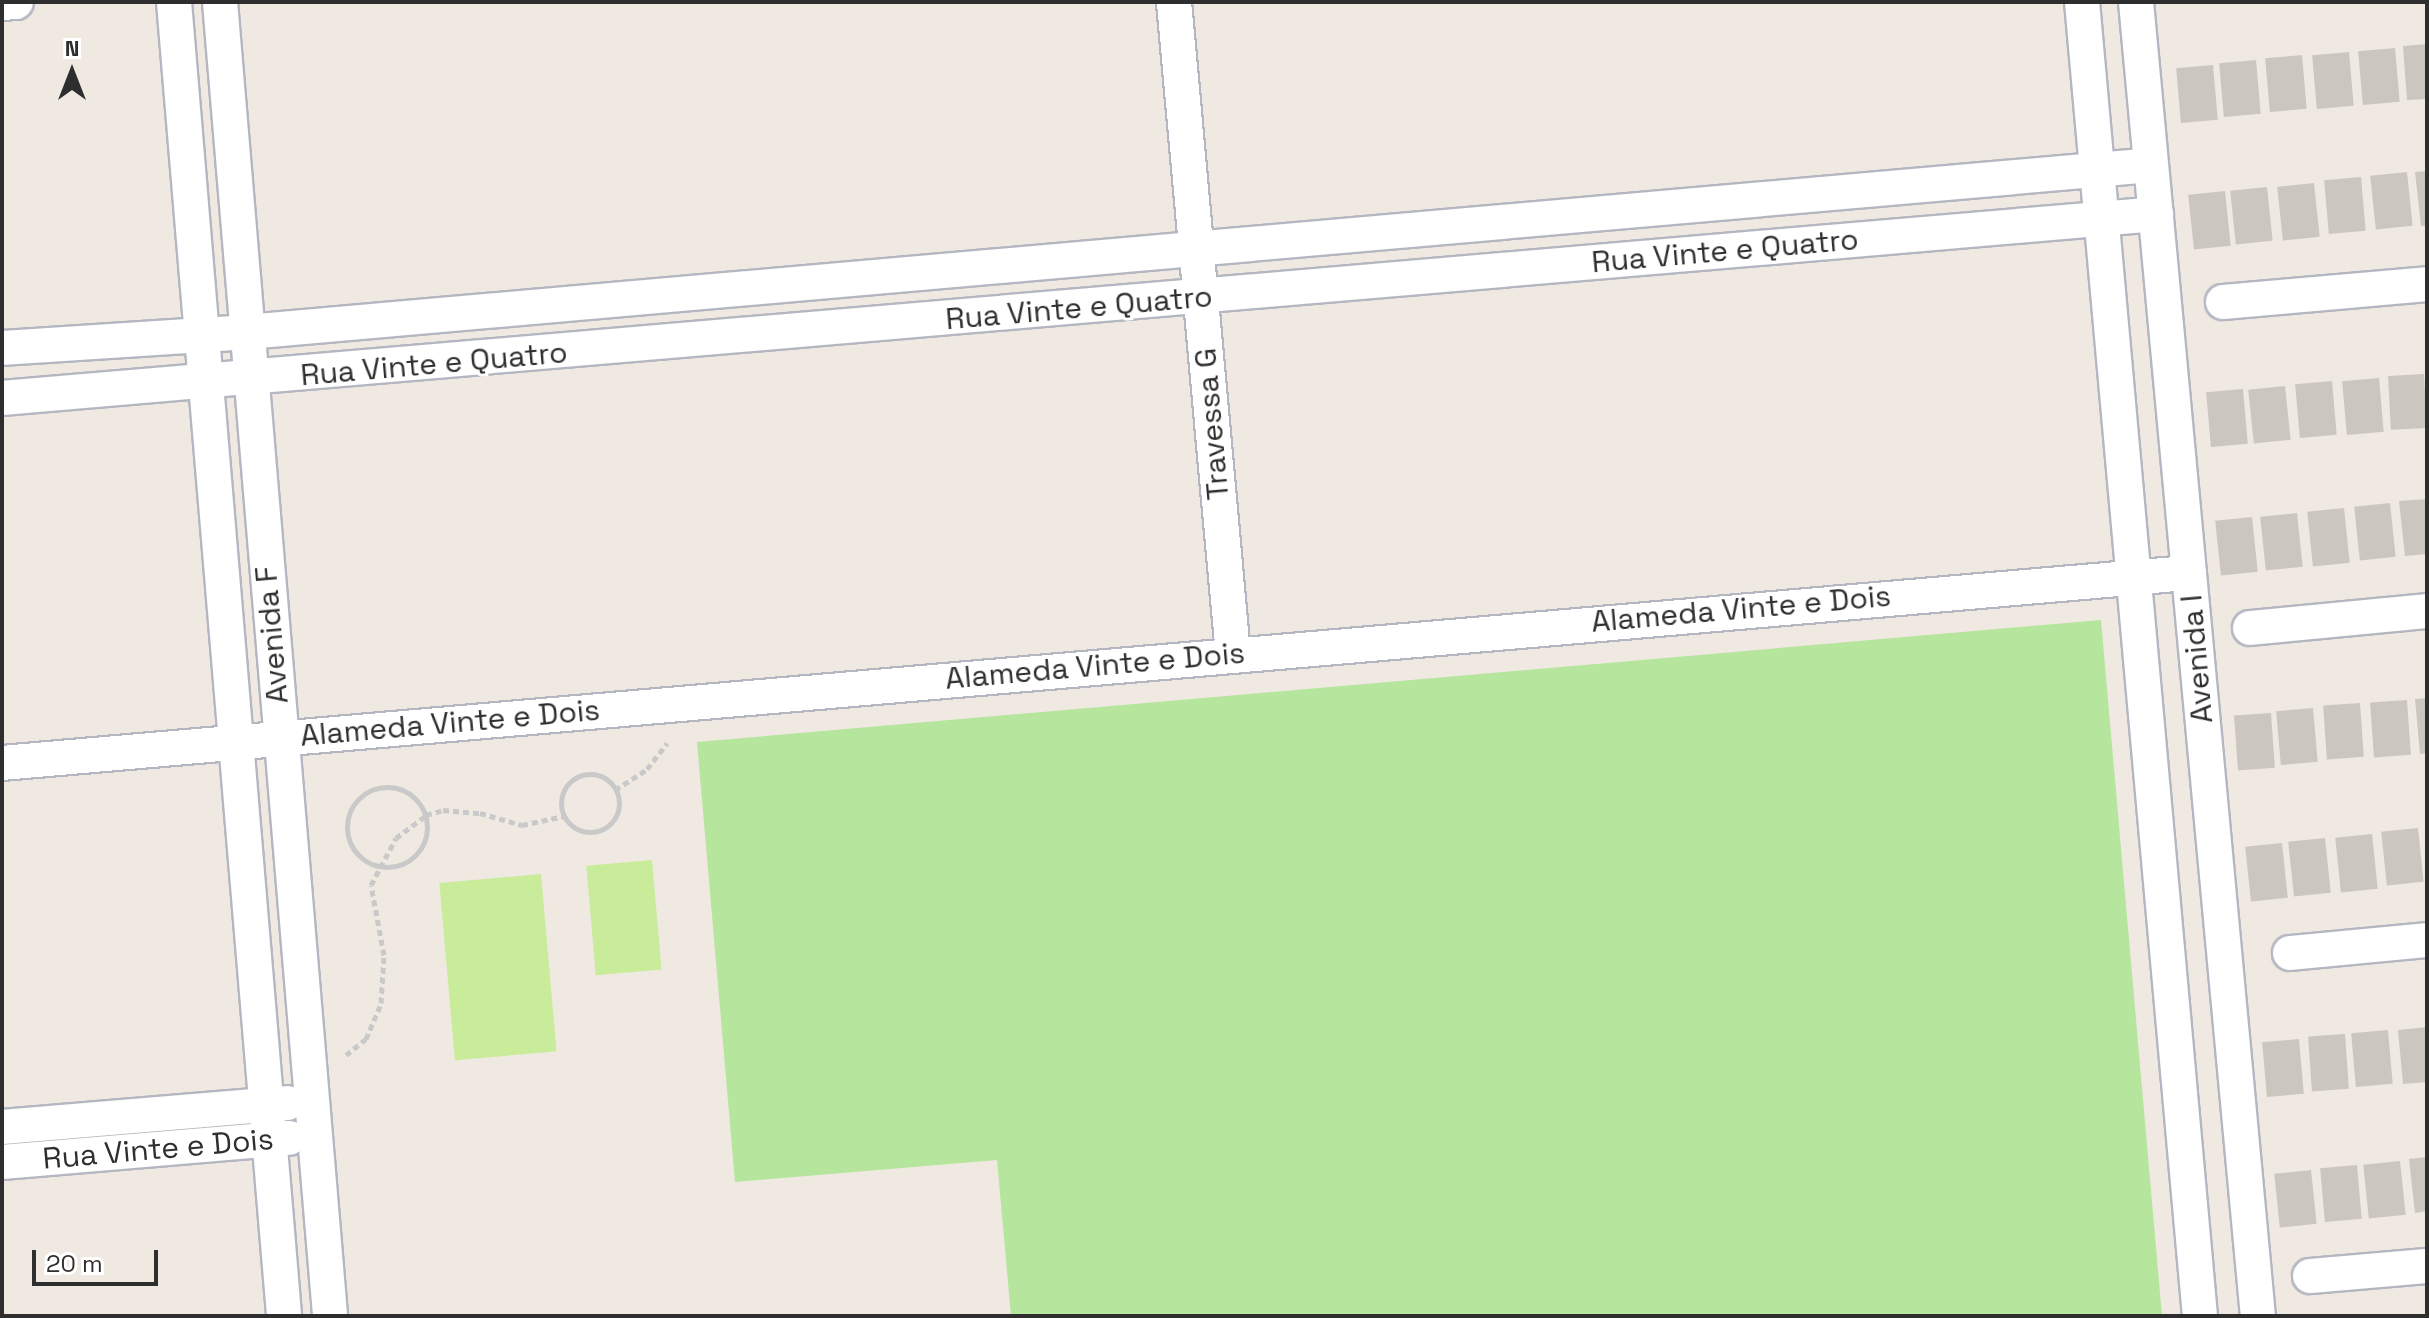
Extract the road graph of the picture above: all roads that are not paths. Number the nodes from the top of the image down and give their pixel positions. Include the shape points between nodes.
1 (16, 2) edge
2 (174, 2) edge
3 (220, 2) edge
4 (1174, 2) edge
5 (2082, 2) edge
6 (2136, 2) edge
7 (2, 3) edge
8 (2151, 165) junction
9 (2097, 169) junction
10 (2156, 214) junction
11 (2101, 219) junction
12 (1196, 249) junction
13 (2427, 284) edge
14 (1201, 297) junction
15 (2223, 302) dead end
16 (247, 332) junction
17 (202, 334) junction
18 (2, 348) edge
19 (252, 380) junction
20 (205, 383) junction
21 (2, 398) edge
22 (2189, 573) junction
23 (2133, 574) junction
24 (2427, 611) edge
25 (2250, 628) dead end
26 (1233, 654) junction
27 (281, 738) junction
28 (233, 744) junction
29 (2, 763) edge
30 (2427, 940) edge
31 (2290, 953) dead end
32 (310, 1086) junction
33 (266, 1105) junction
34 (2, 1127) edge
35 (314, 1136) junction
36 (269, 1140) junction
37 (2, 1162) edge
38 (2427, 1266) edge
39 (2310, 1276) dead end
40 (284, 1316) edge
41 (330, 1316) edge
42 (2200, 1316) edge
43 (2258, 1316) edge

1 - 7 street
2 - 17 street, Avenida F
3 - 16 street, Avenida F
4 - 12 street, Travessa G
5 - 9 street, Avenida I
6 - 8 street, Avenida I
8 - 9 street, Rua Vinte e Quatro
8 - 10 street, Avenida I
9 - 11 street, Avenida I
9 - 12 street, Rua Vinte e Quatro
10 - 11 street, Rua Vinte e Quatro
10 - 22 street, Avenida I
11 - 14 street, Rua Vinte e Quatro
11 - 23 street, Avenida I
12 - 14 street, Travessa G
12 - 16 street, Rua Vinte e Quatro
13 - 15 street
14 - 19 street, Rua Vinte e Quatro
14 - 26 street, Travessa G
16 - 17 street, Rua Vinte e Quatro
16 - 19 street, Avenida F
17 - 18 street, Rua Vinte e Quatro
17 - 20 street, Avenida F
19 - 20 street, Rua Vinte e Quatro
19 - 27 street, Avenida F
20 - 21 street, Rua Vinte e Quatro
20 - 28 street, Avenida F
22 - 23 street, Alameda Vinte e Dois
22 - 43 street, Avenida I
23 - 26 street, Alameda Vinte e Dois
23 - 42 street, Avenida I
24 - 25 street
26 - 27 street, Alameda Vinte e Dois
27 - 28 street, Alameda Vinte e Dois
27 - 32 street, Avenida F
28 - 29 street, Alameda Vinte e Dois
28 - 33 street, Avenida F
30 - 31 street
32 - 33 street, Rua Vinte e Dois
32 - 35 street, Avenida F
33 - 34 street, Rua Vinte e Dois
33 - 36 street, Avenida F
35 - 36 street, Rua Vinte e Dois
35 - 41 street, Avenida F
36 - 37 street, Rua Vinte e Dois
36 - 40 street, Avenida F
38 - 39 street

